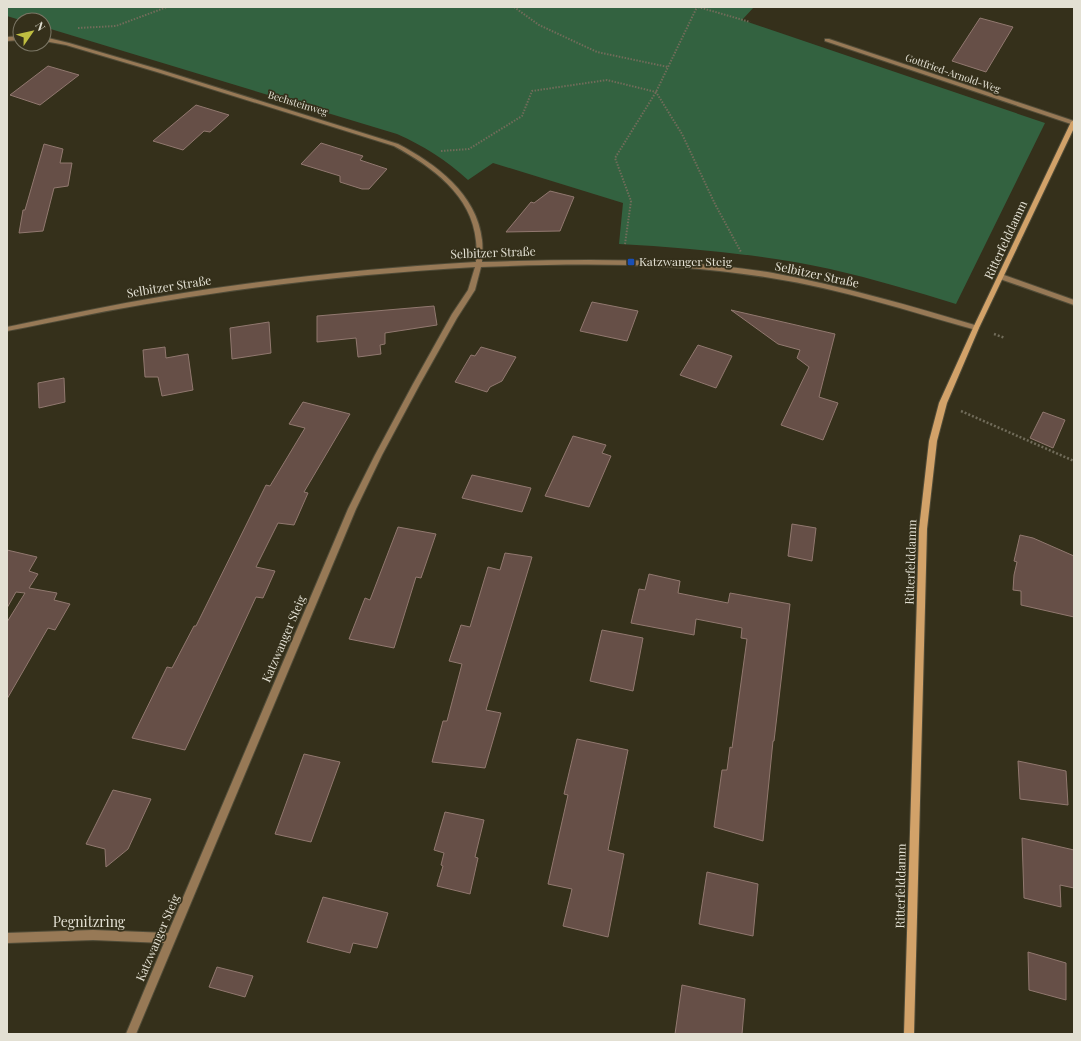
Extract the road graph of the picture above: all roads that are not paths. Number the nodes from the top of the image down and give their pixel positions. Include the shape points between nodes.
1 (827, 40) dead end
2 (52, 41) edge
3 (1074, 122) edge
4 (479, 264) junction
5 (1002, 277) junction
6 (1074, 303) edge
7 (976, 328) junction
8 (7, 329) edge
9 (7, 938) edge
10 (172, 938) junction
11 (131, 1034) edge
12 (909, 1034) edge

1 - 3 street, Gottfried-Arnold-Weg
2 - 4 street, Bechsteinweg via 384,140 413,153 448,179 469,207 481,245
3 - 5 main road, Ritterfelddamm
4 - 7 street, Selbitzer Straße via 624,262 691,265 743,271 858,294
4 - 8 street, Selbitzer Straße via 403,268 275,282 185,295
4 - 10 street, Katzwanger Steig via 473,286 445,331 388,435 352,508
5 - 6 street
5 - 7 main road, Ritterfelddamm
7 - 12 main road, Ritterfelddamm via 943,403 933,441 923,528
9 - 10 street, Pegnitzring via 93,935
10 - 11 street, Katzwanger Steig

